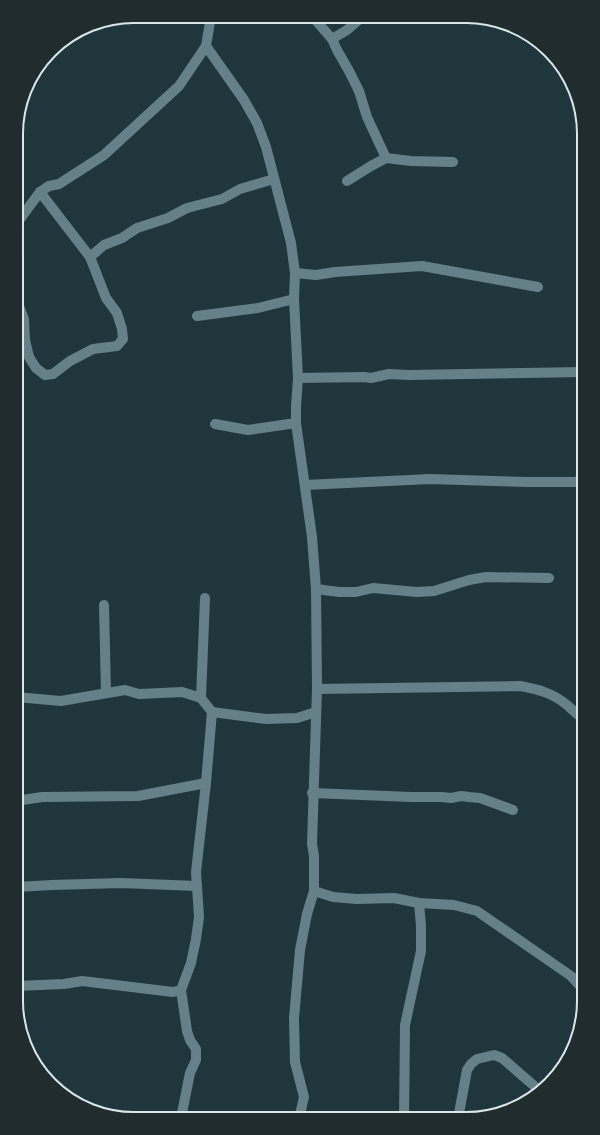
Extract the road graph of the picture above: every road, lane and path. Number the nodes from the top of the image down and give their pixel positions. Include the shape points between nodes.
1 (210, 23) edge
2 (318, 23) edge
3 (355, 23) edge
4 (332, 39) junction
5 (206, 46) junction
6 (386, 158) junction
7 (453, 162) dead end
8 (274, 179) junction
9 (347, 181) dead end
10 (40, 192) junction
11 (23, 215) edge
12 (90, 257) junction
13 (295, 273) junction
14 (538, 287) dead end
15 (294, 299) junction
16 (197, 316) dead end
17 (23, 317) edge
18 (577, 372) edge
19 (298, 378) junction
20 (296, 422) junction
21 (215, 424) dead end
22 (577, 482) edge
23 (305, 485) junction
24 (549, 578) dead end
25 (316, 589) junction
26 (205, 598) dead end
27 (104, 605) dead end
28 (317, 689) junction
29 (106, 693) junction
30 (23, 697) edge
31 (201, 698) junction
32 (212, 712) junction
33 (316, 712) junction
34 (577, 715) edge
35 (206, 783) junction
36 (312, 793) junction
37 (23, 800) edge
38 (513, 810) dead end
39 (197, 886) junction
40 (23, 887) edge
41 (314, 891) junction
42 (419, 903) junction
43 (577, 982) edge
44 (23, 986) edge
45 (181, 990) junction
46 (536, 1087) edge
47 (182, 1112) edge
48 (300, 1112) edge
49 (404, 1112) edge
50 (459, 1112) edge

1 - 5 street
2 - 4 street
3 - 4 street
4 - 6 street via 359,91 367,117
5 - 8 street via 257,123
5 - 10 street via 180,86 104,155 59,184 49,186
6 - 7 street
6 - 9 street
8 - 12 street via 240,189 222,199 187,208 168,218 137,228 122,238 104,245
8 - 13 street via 291,243
10 - 11 street
10 - 12 street
12 - 17 street via 106,298 117,313 123,339 117,346 93,349 70,361 53,374 46,375 36,368 29,357
13 - 14 street via 316,275 422,266
13 - 15 street
15 - 16 street via 258,308
15 - 19 street
18 - 19 street via 389,374 371,378
19 - 20 street
20 - 21 street via 248,430
20 - 23 street
22 - 23 street via 430,479
23 - 25 street
24 - 25 street via 486,577 434,591 417,592 374,588 356,592
25 - 28 street
26 - 31 street
27 - 29 street
28 - 33 street
28 - 34 street via 520,686 535,688 555,696
29 - 30 street via 61,700
29 - 31 street via 126,690 139,694 182,692
31 - 32 street
32 - 33 street via 266,719 297,718
32 - 35 street
33 - 36 street
35 - 37 street via 138,796 42,797
35 - 39 street via 196,872
36 - 38 street via 451,798 462,796 480,798
36 - 41 street
39 - 40 street via 121,883
39 - 45 street via 199,917 196,939
41 - 42 street via 332,897 394,898
41 - 48 street via 300,950 294,1018 295,1062 304,1097
42 - 43 street via 454,905 477,911
42 - 49 street via 421,951 405,1025
44 - 45 street via 82,981 173,992
45 - 47 street via 187,1032 196,1049 196,1060 190,1073
46 - 50 street via 502,1058 494,1056 477,1059 467,1070

